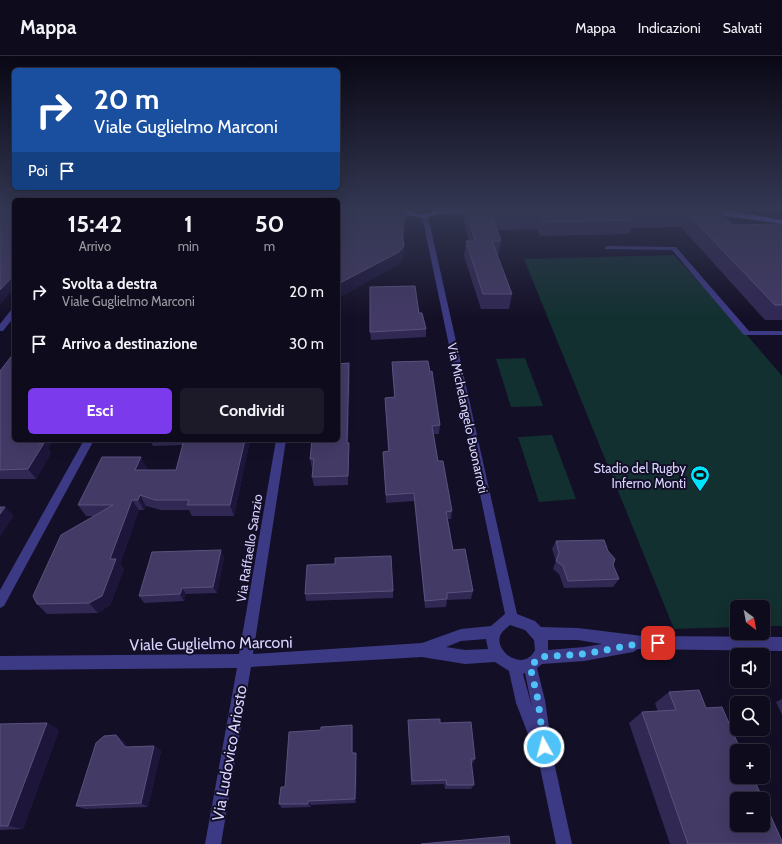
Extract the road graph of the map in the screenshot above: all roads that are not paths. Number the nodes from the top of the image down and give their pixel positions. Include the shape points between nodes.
1 (432, 247) edge
2 (607, 248) dead end
3 (12, 314) edge
4 (0, 329) edge
5 (782, 333) edge
6 (88, 442) edge
7 (281, 442) edge
8 (0, 602) edge
9 (512, 619) junction
10 (494, 632) junction
11 (538, 633) junction
12 (643, 643) junction
13 (782, 644) edge
14 (422, 650) junction
15 (498, 655) junction
16 (245, 661) junction
17 (535, 661) junction
18 (0, 663) edge
19 (515, 667) junction
20 (546, 762) junction
21 (213, 844) edge
22 (564, 844) edge

1 - 9 street, Via Michelangelo Buonarroti
2 - 5 street via 674,248 747,332
3 - 4 street
6 - 8 street
7 - 16 street, Via Raffaello Sanzio
9 - 10 street via 501,623
9 - 11 street via 524,621
10 - 14 street, Viale Guglielmo Marconi via 461,635
10 - 15 street via 493,644
11 - 12 street via 578,634
11 - 17 street via 542,648
12 - 13 street
12 - 17 street
14 - 15 street, Viale Guglielmo Marconi via 465,658
14 - 16 street, Viale Guglielmo Marconi
15 - 19 street
16 - 18 street, Viale Guglielmo Marconi
16 - 21 street, Via Ludovico Ariosto
17 - 19 street via 523,668
17 - 20 street
19 - 20 street via 523,703
20 - 22 street

